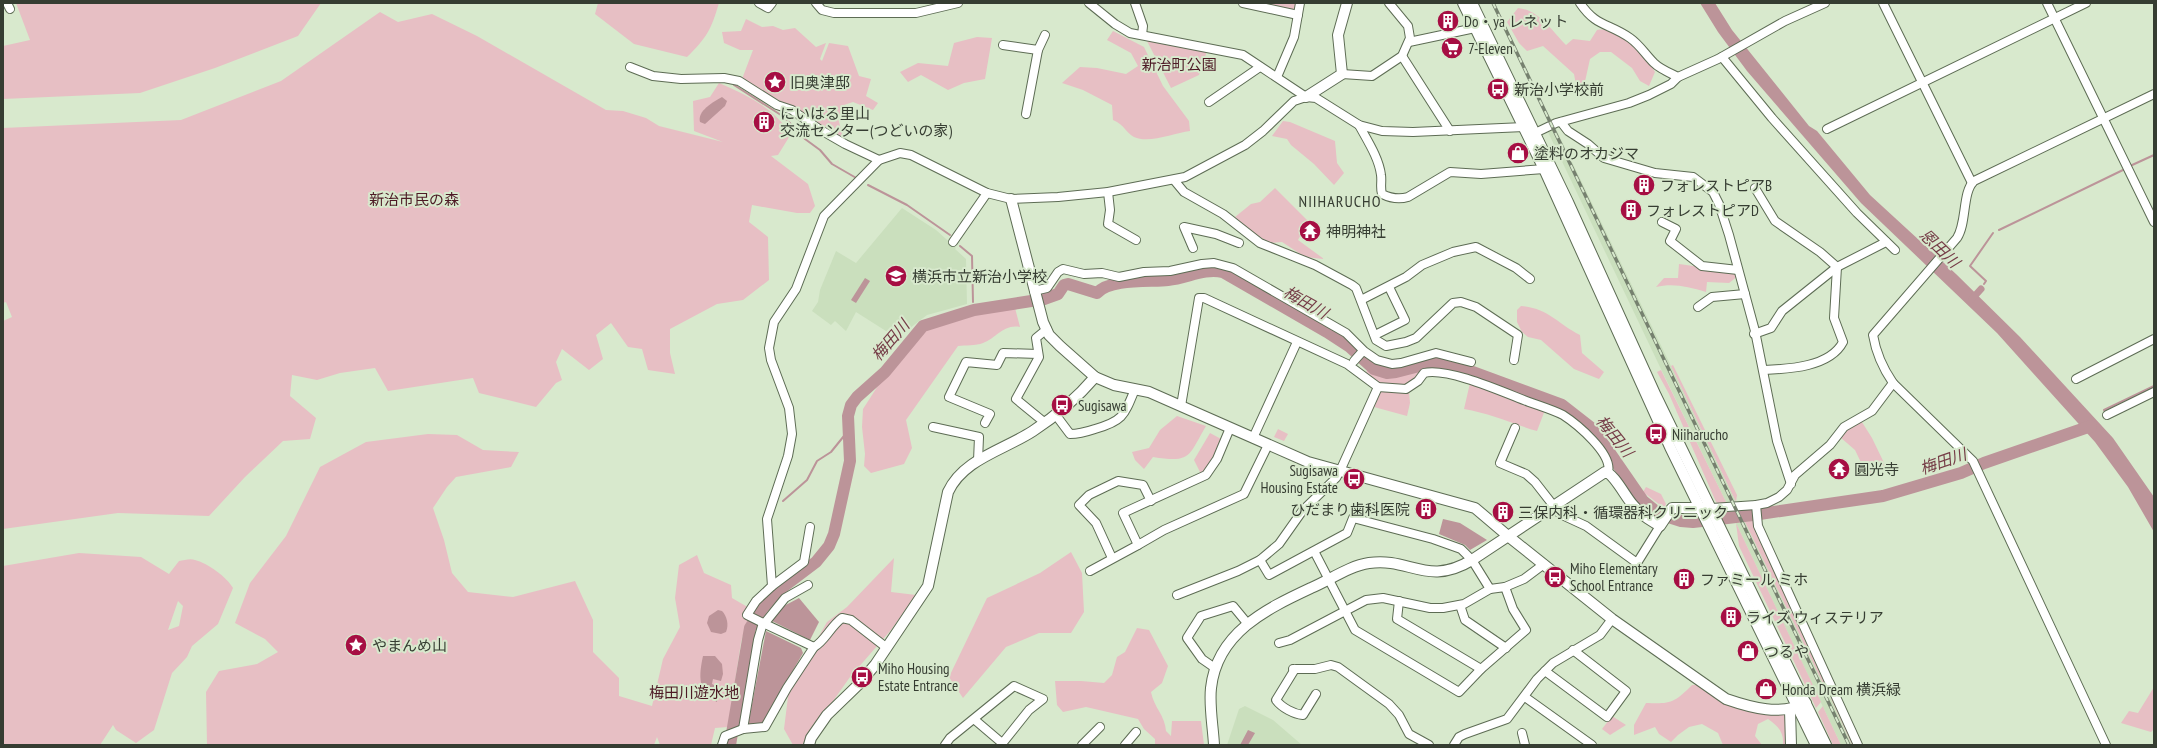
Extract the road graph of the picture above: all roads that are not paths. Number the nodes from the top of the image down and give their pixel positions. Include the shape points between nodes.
1 (758, 3) edge
2 (772, 3) edge
3 (816, 3) edge
4 (958, 3) edge
5 (1089, 3) edge
6 (1135, 3) edge
7 (1245, 3) edge
8 (1300, 3) edge
9 (1347, 3) edge
10 (1389, 3) edge
11 (1462, 3) edge
12 (1472, 3) edge
13 (1580, 3) edge
14 (1825, 3) edge
15 (1883, 3) edge
16 (2047, 3) edge
17 (2086, 3) edge
18 (1298, 15) junction
19 (2054, 18) junction
20 (1475, 28) junction
21 (1046, 35) dead end
22 (1142, 35) junction
23 (1409, 42) junction
24 (1003, 45) dead end
25 (1038, 50) junction
26 (1402, 56) junction
27 (1723, 56) junction
28 (630, 67) dead end
29 (1260, 67) junction
30 (1342, 74) junction
31 (1277, 77) junction
32 (1678, 77) junction
33 (1923, 82) junction
34 (2154, 94) edge
35 (1306, 97) junction
36 (1209, 102) dead end
37 (1026, 114) dead end
38 (2103, 118) junction
39 (1561, 122) junction
40 (1359, 124) junction
41 (1524, 127) junction
42 (1827, 129) dead end
43 (1450, 131) junction
44 (1535, 133) junction
45 (879, 160) junction
46 (1544, 169) junction
47 (1174, 180) junction
48 (1972, 183) junction
49 (1755, 188) dead end
50 (1108, 192) junction
51 (987, 193) junction
52 (1011, 199) junction
53 (1662, 222) dead end
54 (2154, 222) edge
55 (1136, 240) dead end
56 (953, 242) dead end
57 (1886, 242) junction
58 (1238, 243) dead end
59 (1189, 245) dead end
60 (1895, 250) dead end
61 (1837, 267) junction
62 (1738, 270) junction
63 (1530, 279) dead end
64 (1389, 287) junction
65 (1035, 292) junction
66 (1745, 294) junction
67 (1361, 300) junction
68 (1698, 307) dead end
69 (1047, 329) junction
70 (1754, 334) junction
71 (1375, 335) junction
72 (2154, 339) edge
73 (1297, 342) junction
74 (1362, 352) dead end
75 (1038, 354) junction
76 (1514, 360) dead end
77 (1354, 361) dead end
78 (1471, 362) dead end
79 (1764, 370) junction
80 (1095, 377) junction
81 (2076, 379) dead end
82 (1893, 382) junction
83 (1378, 387) junction
84 (1135, 389) junction
85 (2154, 392) edge
86 (1181, 406) junction
87 (1055, 414) junction
88 (2108, 415) dead end
89 (1044, 422) junction
90 (985, 423) dead end
91 (933, 427) dead end
92 (1230, 428) junction
93 (1514, 428) dead end
94 (1253, 438) junction
95 (1268, 445) junction
96 (978, 461) junction
97 (1340, 471) junction
98 (1608, 472) junction
99 (1792, 484) junction
100 (1151, 501) junction
101 (1553, 506) junction
102 (1756, 506) junction
103 (1714, 511) junction
104 (1702, 512) junction
105 (1662, 523) junction
106 (810, 527) dead end
107 (1508, 536) junction
108 (1138, 545) junction
109 (1314, 551) junction
110 (1112, 558) junction
111 (1260, 560) junction
112 (1472, 560) junction
113 (1544, 564) junction
114 (1090, 571) dead end
115 (1329, 580) junction
116 (808, 585) dead end
117 (772, 586) junction
118 (1505, 588) junction
119 (1490, 589) junction
120 (1177, 595) dead end
121 (1399, 601) junction
122 (1460, 605) junction
123 (1346, 612) junction
124 (1612, 619) junction
125 (763, 623) junction
126 (1247, 623) junction
127 (1279, 643) dead end
128 (814, 647) junction
129 (887, 648) junction
130 (1506, 648) junction
131 (1573, 650) junction
132 (1215, 668) junction
133 (1481, 669) junction
134 (1545, 672) junction
135 (1316, 694) dead end
136 (1525, 697) junction
137 (1798, 707) junction
138 (975, 720) junction
139 (1100, 727) dead end
140 (742, 729) junction
141 (1136, 732) dead end
142 (1522, 733) dead end
143 (1091, 742) edge
144 (1001, 744) edge
145 (722, 745) edge
146 (809, 745) edge
147 (945, 745) edge
148 (1082, 745) edge
149 (1125, 745) edge
150 (1214, 745) edge
151 (1429, 745) edge
152 (1454, 745) edge
153 (1525, 745) edge
154 (1592, 745) edge
155 (1791, 745) edge
156 (1816, 745) edge
157 (1826, 745) edge
158 (1858, 745) edge
159 (2106, 745) edge

1 - 2 street via 768,8
3 - 4 street via 822,10 834,13 916,13
5 - 22 street via 1115,24 1130,33
6 - 22 street via 1144,26
7 - 18 street
8 - 18 street
9 - 30 street via 1338,35
10 - 23 street via 1408,26
11 - 20 street
12 - 44 street
13 - 32 street via 1596,22 1630,38 1644,49 1654,64
14 - 27 street via 1785,21
15 - 33 street
16 - 19 street
17 - 19 street
18 - 31 street via 1292,44
19 - 33 street
19 - 38 street
20 - 23 street
20 - 41 street
21 - 25 street
22 - 29 street via 1236,53
23 - 26 street
24 - 25 street
25 - 37 street
26 - 30 street via 1372,76
26 - 43 street
27 - 32 street
27 - 57 street via 1772,118 1857,214
28 - 45 street via 653,76 681,79 724,78 739,81 777,105 792,110 845,144
29 - 31 street
29 - 36 street
30 - 35 street
31 - 35 street
32 - 39 street via 1672,84 1643,98
33 - 42 street
33 - 48 street
34 - 38 street
35 - 40 street via 1316,98
35 - 47 street via 1294,101 1245,145 1195,173
38 - 48 street
38 - 54 street
39 - 44 street
39 - 62 street via 1568,131 1604,158 1655,173 1693,177 1713,192 1719,204
40 - 43 street via 1382,131
40 - 46 street via 1378,165 1382,194 1388,197 1408,197 1450,172 1481,174
41 - 43 street
41 - 46 street
44 - 103 street via 1656,396
45 - 51 street via 900,153 911,155
45 - 117 street via 824,216 796,290 774,322 770,336 771,360 792,423 788,456 767,519
46 - 104 street via 1659,424
47 - 50 street
47 - 67 street via 1184,192 1223,214 1260,243 1316,265 1346,281 1356,288
48 - 82 street via 1959,235 1874,335 1878,357
49 - 61 street via 1775,222 1820,252
50 - 52 street
50 - 55 street via 1108,224
51 - 52 street
51 - 56 street
52 - 65 street
53 - 62 street via 1676,229 1670,241 1702,266
57 - 60 street
57 - 61 street
58 - 59 street via 1216,234 1184,227
61 - 70 street via 1782,311 1771,328
61 - 79 street via 1834,318 1843,342 1839,349 1811,366
62 - 66 street
63 - 64 street via 1516,268 1476,247 1452,252 1422,265
64 - 67 street
64 - 71 street via 1404,320
65 - 69 street
65 - 78 street via 1048,288 1058,272 1063,269 1119,277 1202,264 1219,264 1233,268 1346,334 1377,360 1392,364 1401,363 1436,353
66 - 68 street via 1712,297
66 - 70 street
67 - 71 street
69 - 75 street via 1036,338
69 - 80 street via 1060,346
70 - 79 street
71 - 76 street via 1376,340 1386,346 1406,342 1416,338 1453,303 1461,302 1476,307 1518,335
72 - 81 street
73 - 83 street via 1347,364
73 - 86 street via 1208,299 1199,298
73 - 94 street
74 - 77 street
75 - 89 street via 1039,357 1016,399
75 - 90 street via 1004,352 996,365 966,362 948,397 990,414
79 - 99 street via 1777,441
80 - 84 street via 1114,385
80 - 87 street via 1070,404
82 - 99 street via 1872,411 1844,427 1830,445 1795,475
82 - 159 street via 1973,461
83 - 97 street
83 - 98 street via 1406,389 1428,372 1471,380 1562,415 1591,439 1609,463
84 - 86 street
84 - 87 street via 1129,404 1115,423 1080,434 1070,434
85 - 88 street
86 - 92 street
87 - 89 street
89 - 96 street via 1016,441
91 - 96 street via 979,437
92 - 94 street
92 - 100 street via 1217,459 1206,475
93 - 101 street via 1500,463 1526,474
94 - 95 street
95 - 97 street via 1308,462
95 - 108 street via 1244,494 1164,530
96 - 129 street via 961,471 953,480 948,492 928,586
97 - 107 street via 1475,508
97 - 111 street via 1303,510 1286,536
98 - 101 street
98 - 105 street via 1644,516
99 - 102 street via 1779,497
100 - 108 street via 1123,513
100 - 110 street via 1143,485 1118,481 1089,495 1079,505 1096,523
101 - 105 street via 1560,514 1586,526 1637,563
101 - 107 street
102 - 103 street
102 - 158 street via 1758,526
103 - 104 street
103 - 137 street
104 - 105 street via 1676,507 1670,510
104 - 137 street
106 - 117 street via 804,562
107 - 112 street
107 - 113 street
108 - 110 street
109 - 111 street via 1269,574
109 - 112 street via 1347,533 1353,518 1433,539 1461,549
109 - 115 street
110 - 114 street
111 - 120 street
112 - 115 street via 1454,569 1435,573 1370,563 1356,566
112 - 119 street
113 - 118 street via 1524,579
113 - 124 street
115 - 123 street
115 - 126 street via 1271,608
116 - 125 street via 786,598
117 - 125 street via 756,600 746,615
118 - 119 street
118 - 130 street via 1526,630
119 - 122 street
121 - 122 street via 1430,608
121 - 123 street via 1374,598
121 - 133 street via 1397,619
122 - 130 street via 1465,620
123 - 127 street
123 - 133 street via 1355,630 1458,692
124 - 131 street via 1600,635
124 - 137 street via 1726,699 1748,706
125 - 128 street
125 - 140 street
126 - 132 street via 1235,634
126 - 132 street via 1233,606 1201,616 1187,638 1202,659
128 - 129 street via 822,643 832,626 842,618 852,620
128 - 140 street via 765,727
129 - 146 street via 858,685 827,715
130 - 133 street
131 - 134 street via 1557,660
131 - 134 street via 1626,692 1607,717
132 - 150 street via 1211,688
134 - 136 street
135 - 151 street via 1303,715 1295,714 1276,700 1294,669 1315,669 1331,665 1338,667 1389,704 1399,715 1409,734
136 - 152 street via 1507,719 1465,734 1459,737
136 - 154 street
137 - 155 street
137 - 156 street
137 - 157 street
138 - 144 street
138 - 144 street via 1014,686 1043,698 1029,710
138 - 147 street via 950,738
139 - 143 street
140 - 145 street via 724,736
141 - 149 street
142 - 153 street
143 - 148 street

